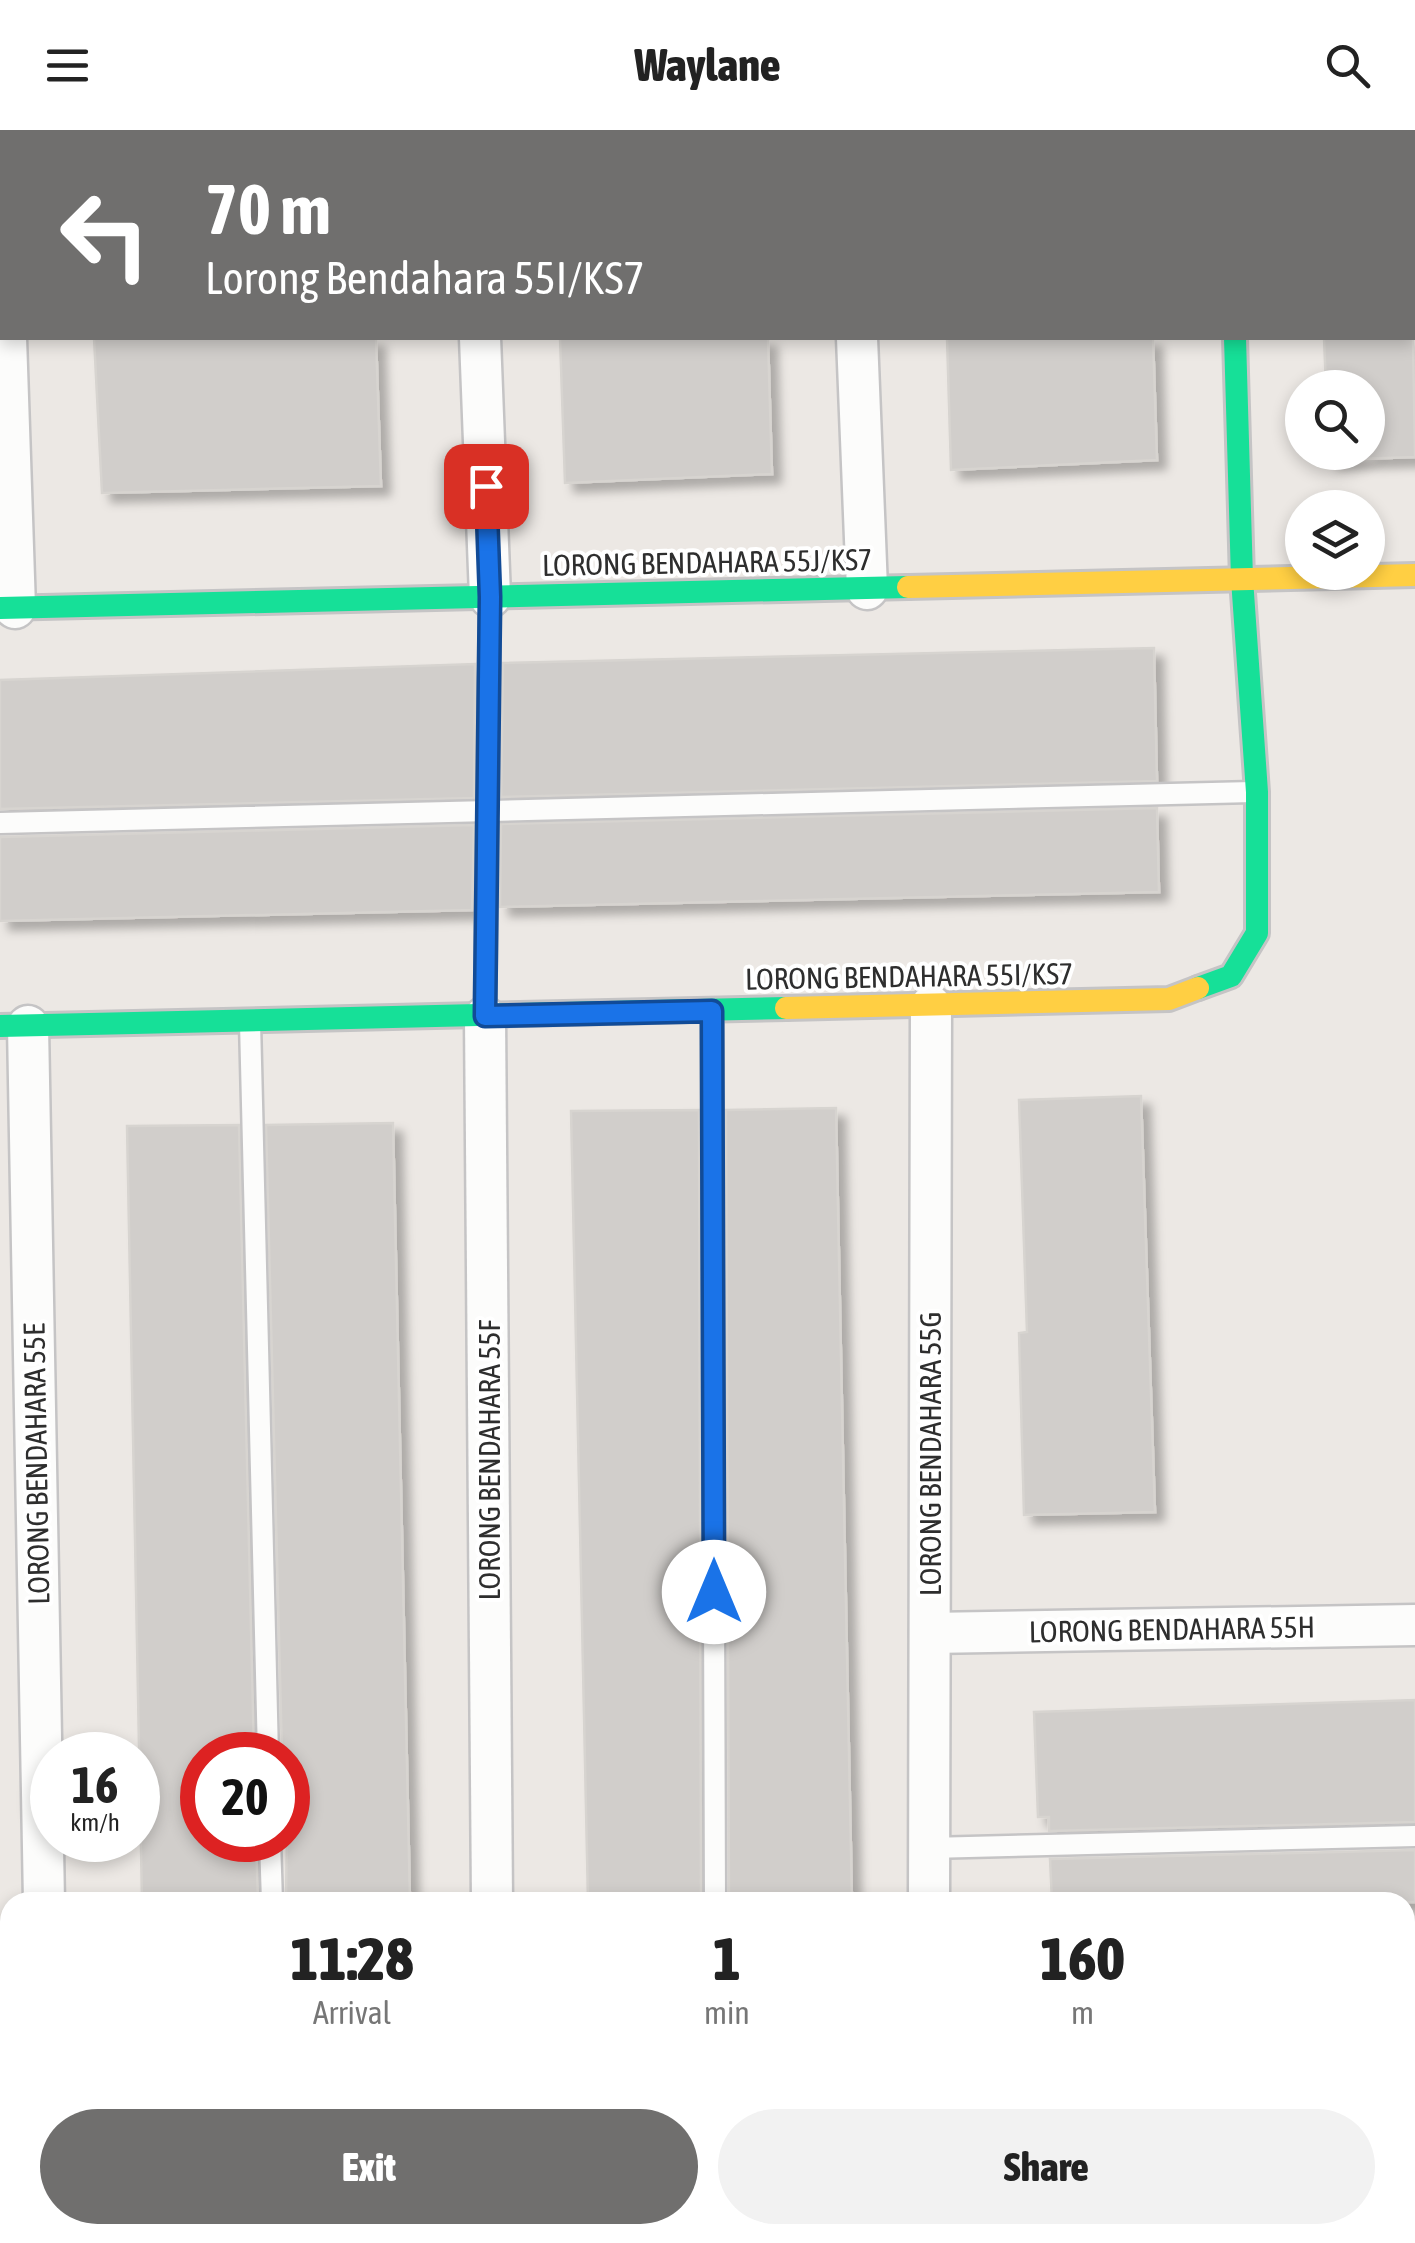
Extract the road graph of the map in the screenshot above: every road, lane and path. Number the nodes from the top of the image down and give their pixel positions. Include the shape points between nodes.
1 (6, 340) edge
2 (480, 340) edge
3 (857, 340) edge
4 (1235, 340) edge
5 (4, 392) edge
6 (1415, 576) edge
7 (1242, 580) junction
8 (866, 588) junction
9 (490, 597) junction
10 (7, 608) edge
11 (1257, 792) junction
12 (488, 811) junction
13 (0, 822) edge
14 (931, 1006) junction
15 (712, 1011) junction
16 (485, 1016) junction
17 (250, 1021) junction
18 (14, 1026) edge
19 (1415, 1625) edge
20 (930, 1633) junction
21 (267, 1732) edge
22 (1415, 1836) edge
23 (930, 1848) junction
24 (271, 1862) edge
25 (44, 1892) edge
26 (272, 1892) edge
27 (492, 1892) edge
28 (715, 1892) edge
29 (929, 1892) edge

1 - 5 street
2 - 9 street
3 - 8 street
4 - 7 street, LORONG BENDAHARA 55I/KS7
5 - 10 street
6 - 7 street, LORONG BENDAHARA 55J/KS7
7 - 8 street, LORONG BENDAHARA 55J/KS7
7 - 11 street, LORONG BENDAHARA 55I/KS7
8 - 9 street, LORONG BENDAHARA 55J/KS7
9 - 10 street, LORONG BENDAHARA 55J/KS7
9 - 12 lane
11 - 12 lane
11 - 14 street, LORONG BENDAHARA 55I/KS7 via 1258,933 1232,976 1169,999
12 - 13 lane
12 - 16 lane
14 - 15 street, LORONG BENDAHARA 55I/KS7
14 - 20 street, LORONG BENDAHARA 55G
15 - 16 street, LORONG BENDAHARA 55I/KS7
15 - 28 lane
16 - 17 street, LORONG BENDAHARA 55I/KS7
16 - 27 street, LORONG BENDAHARA 55F
17 - 18 street, LORONG BENDAHARA 55I/KS7
17 - 21 lane
18 - 25 street, LORONG BENDAHARA 55E
19 - 20 street, LORONG BENDAHARA 55H
20 - 23 street, LORONG BENDAHARA 55G
22 - 23 lane
23 - 29 street, LORONG BENDAHARA 55G
24 - 26 lane

